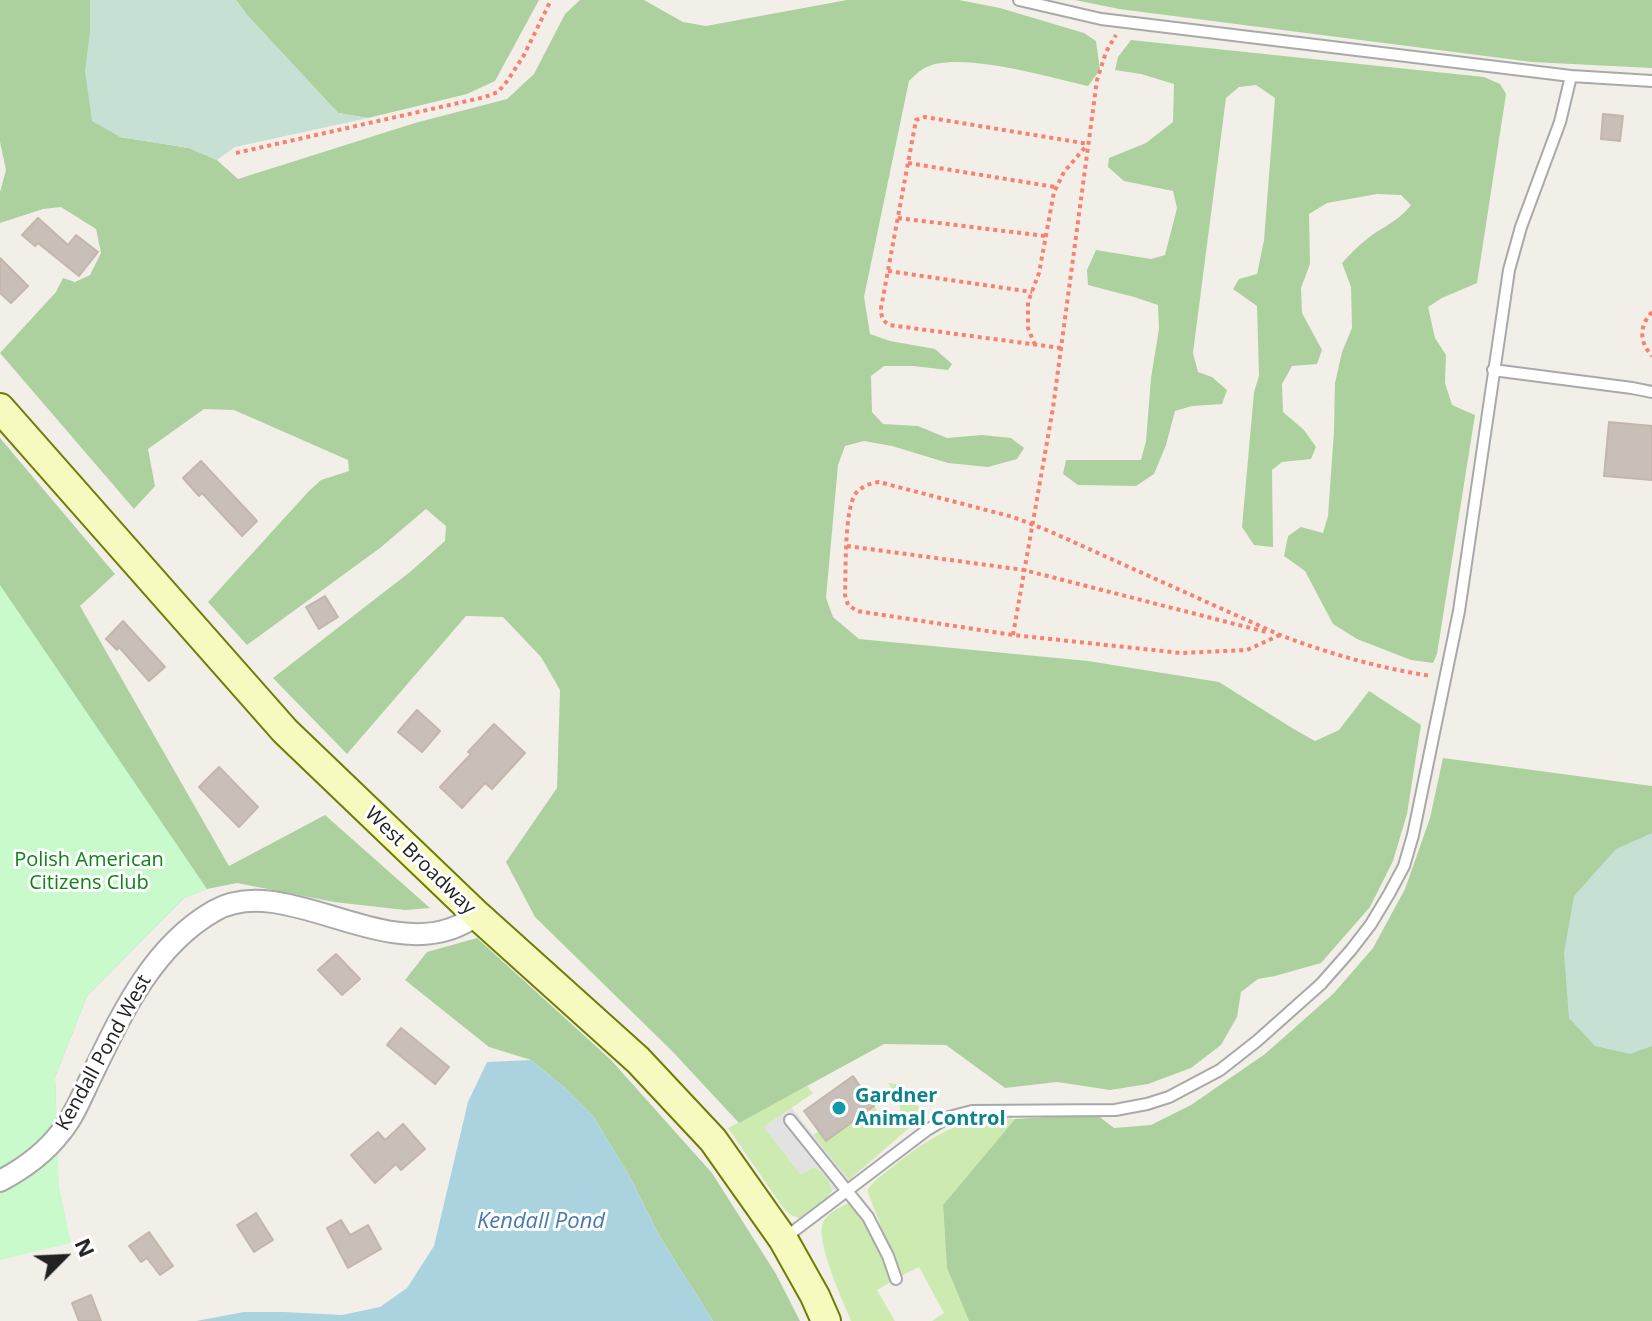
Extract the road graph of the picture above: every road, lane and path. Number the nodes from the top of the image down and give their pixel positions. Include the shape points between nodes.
1 (551, 0) edge
2 (1019, 0) edge
3 (1119, 21) junction
4 (1571, 76) junction
5 (1652, 81) edge
6 (1089, 144) junction
7 (236, 153) dead end
8 (908, 163) junction
9 (1056, 187) junction
10 (898, 218) junction
11 (1045, 236) junction
12 (888, 271) junction
13 (1032, 292) junction
14 (1652, 312) edge
15 (1035, 345) junction
16 (1061, 348) junction
17 (1652, 356) edge
18 (1493, 370) junction
19 (1652, 392) edge
20 (0, 408) edge
21 (1031, 524) junction
22 (847, 546) junction
23 (1024, 570) junction
24 (1013, 635) junction
25 (1280, 635) junction
26 (1445, 678) junction
27 (478, 916) junction
28 (790, 1120) dead end
29 (0, 1181) edge
30 (846, 1191) junction
31 (783, 1239) junction
32 (896, 1279) dead end
33 (826, 1321) edge

1 - 7 path via 524,55 498,92
2 - 3 lane
3 - 4 lane
3 - 6 path via 1097,80
4 - 5 lane
4 - 18 lane via 1509,270
6 - 8 path via 925,117 916,120
6 - 9 path
6 - 16 path
8 - 9 path
8 - 10 path
9 - 11 path
10 - 11 path
10 - 12 path
11 - 13 path
12 - 13 path
12 - 15 path via 881,315 889,325
13 - 15 path via 1027,314
14 - 17 path via 1642,332
15 - 16 path
16 - 21 path
18 - 19 lane
18 - 26 lane
20 - 27 main road, West Broadway via 285,731
21 - 22 path via 879,482 853,498
21 - 23 path
21 - 25 path
22 - 23 path
22 - 24 path via 845,595 850,608
23 - 24 path
23 - 25 path
24 - 25 path via 1181,653 1247,650
25 - 26 path via 1363,663
26 - 30 lane via 1404,866 1351,950 1257,1041 1220,1070 1147,1104 1115,1110 972,1111 949,1117
27 - 29 street, Kendall Pond West via 450,929 406,933 262,900 214,911 164,952 133,994 62,1132 24,1168
27 - 31 main road, West Broadway via 638,1060 713,1140
28 - 30 lane
30 - 31 lane
30 - 32 lane via 876,1230
31 - 33 main road, West Broadway

